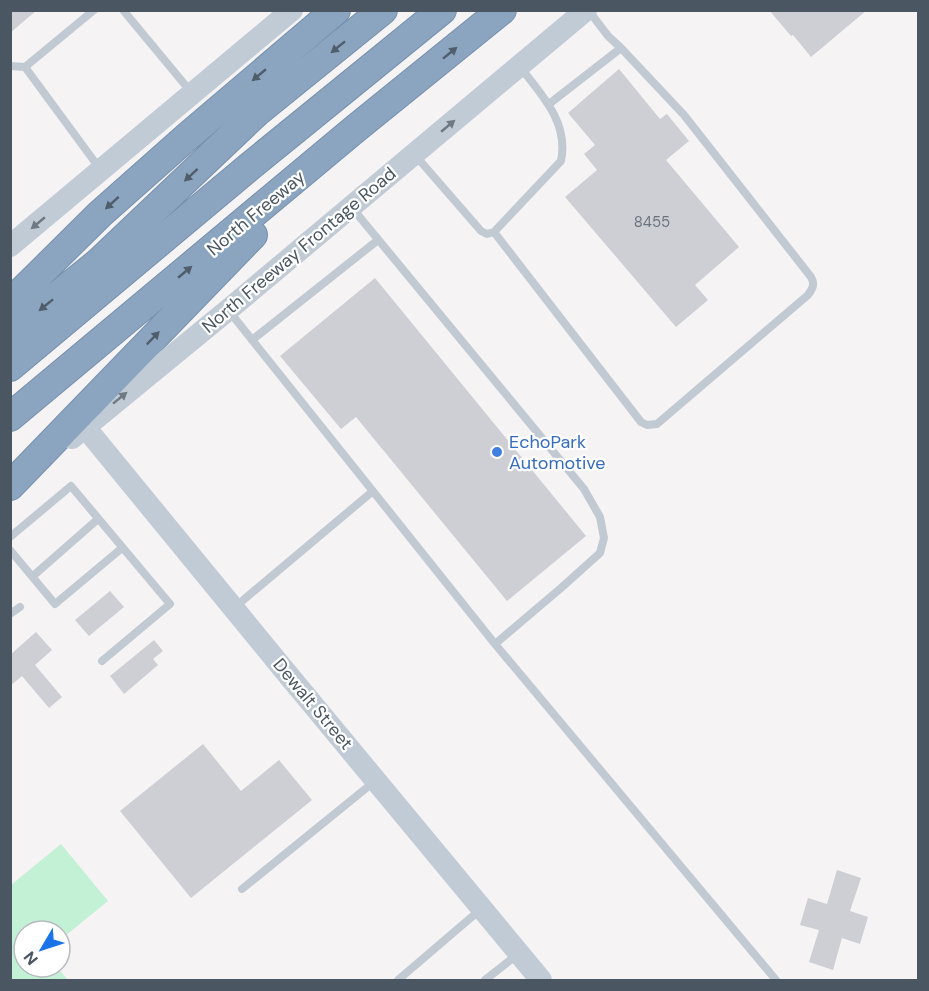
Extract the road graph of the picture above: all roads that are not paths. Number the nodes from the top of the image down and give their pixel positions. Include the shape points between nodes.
1 (94, 10) edge
2 (123, 10) edge
3 (292, 10) edge
4 (336, 10) edge
5 (383, 10) edge
6 (442, 10) edge
7 (502, 10) edge
8 (587, 10) edge
9 (621, 48) junction
10 (10, 66) edge
11 (519, 66) junction
12 (25, 68) junction
13 (192, 94) junction
14 (549, 104) junction
15 (356, 129) junction
16 (414, 154) junction
17 (100, 171) junction
18 (351, 207) junction
19 (494, 232) junction
20 (378, 240) junction
21 (10, 246) edge
22 (10, 303) edge
23 (228, 310) junction
24 (10, 334) edge
25 (252, 340) junction
26 (10, 367) edge
27 (10, 417) edge
28 (85, 427) junction
29 (10, 488) edge
30 (373, 491) junction
31 (98, 519) junction
32 (10, 537) edge
33 (122, 548) junction
34 (10, 550) edge
35 (33, 576) junction
36 (20, 607) dead end
37 (233, 608) junction
38 (10, 614) edge
39 (495, 644) junction
40 (102, 661) dead end
41 (376, 780) junction
42 (242, 889) dead end
43 (482, 908) junction
44 (519, 953) junction
45 (398, 981) edge
46 (485, 981) edge
47 (542, 981) edge
48 (776, 981) edge

1 - 12 lane
2 - 13 lane
3 - 13 main road
4 -> 22 highway via 100,214
5 -> 24 highway via 257,112 99,262
6 - 26 highway
15 -> 7 highway, North Freeway
8 - 9 lane
8 - 11 main road, North Freeway Frontage Road
9 - 14 lane
9 - 19 lane via 684,115 811,277 813,289 657,424 647,425
10 - 12 lane
11 - 14 lane
16 -> 11 main road, North Freeway Frontage Road
12 - 17 lane
13 - 17 main road
14 - 19 lane via 560,134 561,161
27 -> 15 highway, North Freeway
29 -> 15 highway
16 - 18 main road, North Freeway Frontage Road
16 - 19 lane via 481,231
17 -> 21 main road
18 - 20 lane
18 - 23 main road, North Freeway Frontage Road
20 - 25 lane
20 - 39 lane via 584,489 600,517 604,538 600,553
23 - 25 lane
28 -> 23 main road, North Freeway Frontage Road
25 - 30 lane
28 - 29 main road, North Freeway Frontage Road
28 - 37 main road, Dewalt Street
30 - 37 lane
30 - 39 lane
31 - 32 lane via 71,486
31 - 33 lane
31 - 35 lane
33 - 35 lane via 56,604
33 - 40 lane via 170,604
34 - 35 lane
36 - 38 lane
37 - 41 main road, Dewalt Street
39 - 48 lane
41 - 42 lane
41 - 43 main road, Dewalt Street
43 - 44 main road, Dewalt Street
43 - 45 lane
44 - 46 lane
44 - 47 main road, Dewalt Street

